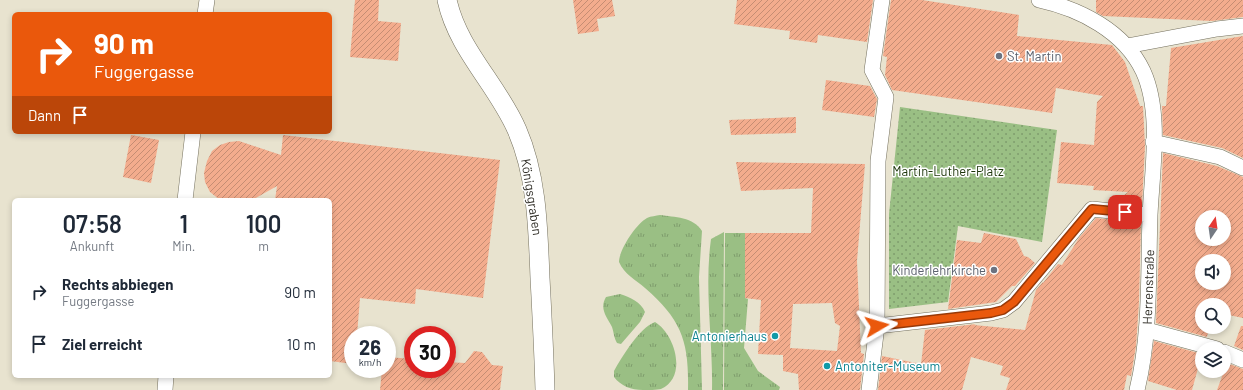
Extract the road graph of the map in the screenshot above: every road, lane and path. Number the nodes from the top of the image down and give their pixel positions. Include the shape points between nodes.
1 (207, 0) edge
2 (447, 0) edge
3 (882, 0) edge
4 (1039, 0) edge
5 (1082, 6) edge
6 (205, 12) edge
7 (1243, 26) edge
8 (1127, 46) junction
9 (193, 134) edge
10 (1153, 142) junction
11 (1243, 168) edge
12 (185, 198) edge
13 (1150, 215) junction
14 (877, 326) junction
15 (1147, 330) junction
16 (1195, 343) edge
17 (1231, 355) edge
18 (1243, 360) edge
19 (166, 378) edge
20 (165, 390) edge
21 (545, 390) edge
22 (869, 390) edge
23 (1137, 390) edge

1 - 6 street
2 - 21 street, Königsgraben via 461,40 508,112 517,131 531,177 539,236
3 - 14 street via 872,70 886,97 878,160
4 - 5 street
5 - 8 street
7 - 8 street
8 - 10 street, Herrenstraße via 1143,72 1150,91
9 - 12 street
10 - 11 street via 1220,157
10 - 13 street, Herrenstraße
13 - 14 street via 1092,209 1014,302 1003,310
13 - 15 street, Herrenstraße
14 - 22 street
15 - 16 street
15 - 23 street, Herrenstraße
17 - 18 street
19 - 20 street

